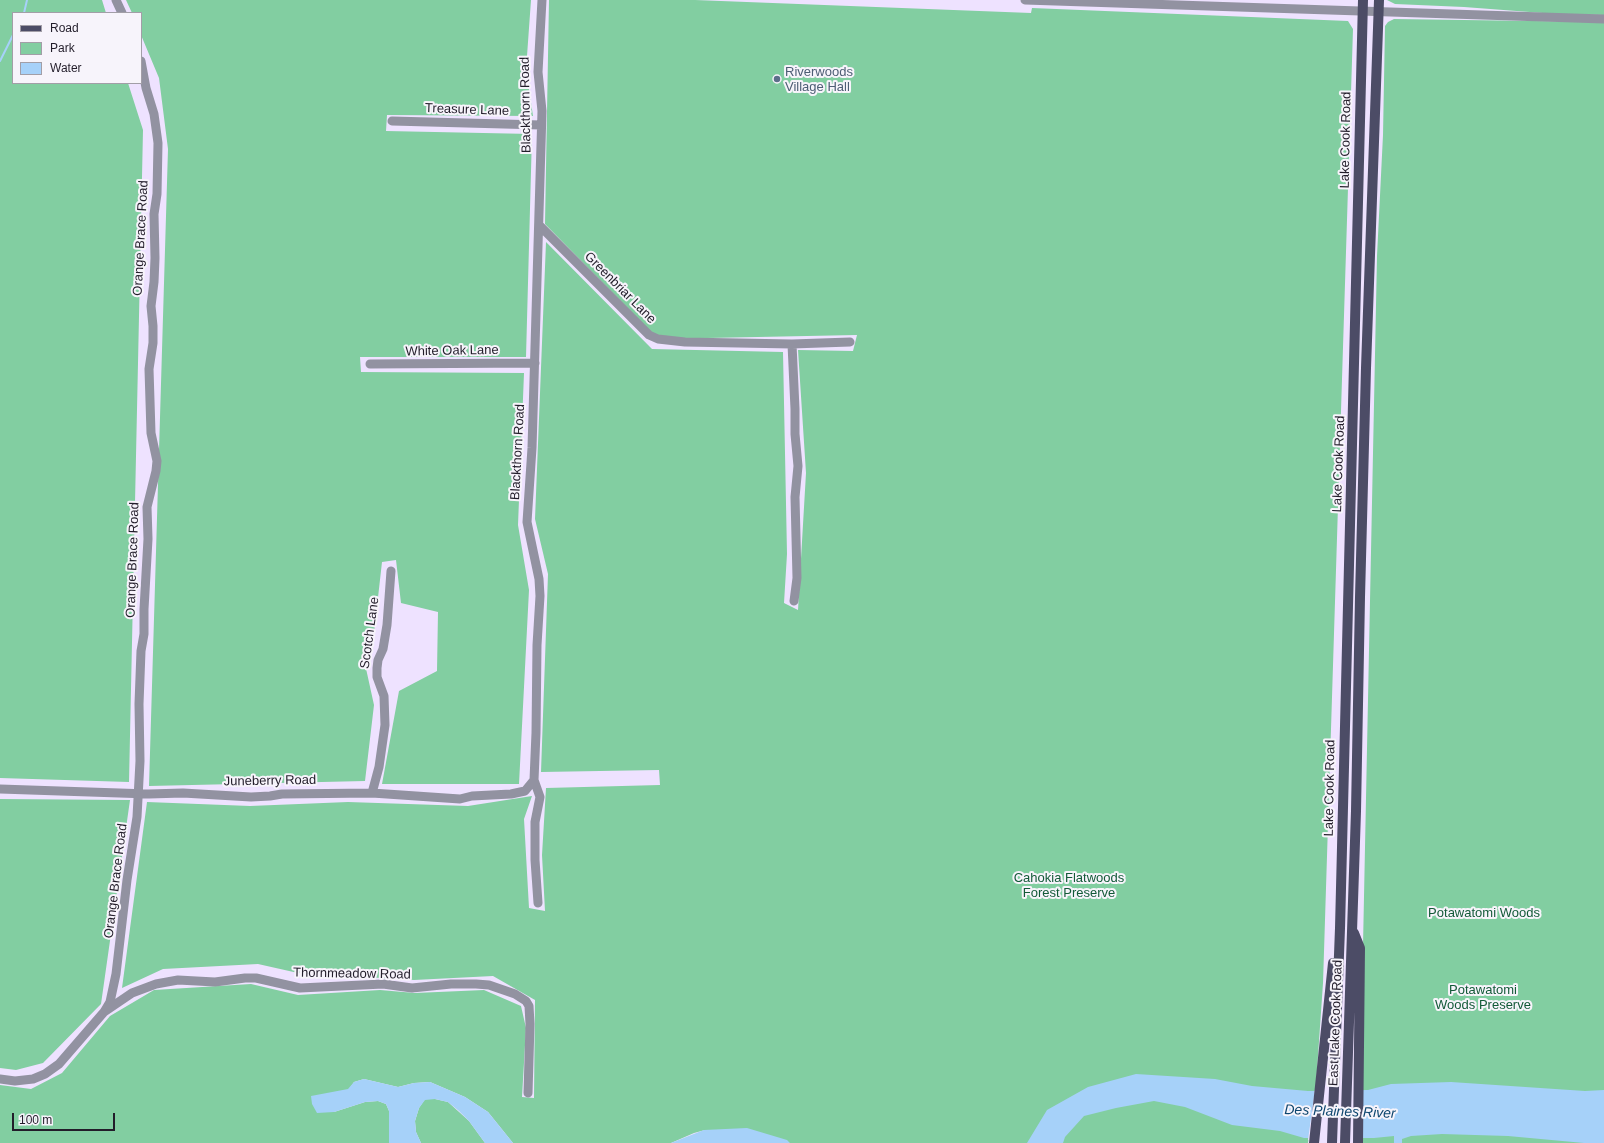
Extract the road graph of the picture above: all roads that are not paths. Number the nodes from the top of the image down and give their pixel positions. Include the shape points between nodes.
1 (116, 0) edge
2 (542, 0) edge
3 (1025, 0) edge
4 (1363, 0) edge
5 (1379, 0) edge
6 (1362, 10) junction
7 (1379, 11) junction
8 (122, 12) edge
9 (1604, 19) edge
10 (142, 66) edge
11 (392, 121) dead end
12 (541, 126) junction
13 (539, 225) junction
14 (850, 342) dead end
15 (792, 344) junction
16 (535, 363) junction
17 (370, 364) dead end
18 (390, 570) dead end
19 (794, 601) dead end
20 (534, 780) junction
21 (0, 789) edge
22 (139, 793) junction
23 (372, 793) junction
24 (538, 903) dead end
25 (1340, 928) junction
26 (1352, 928) junction
27 (104, 1012) junction
28 (0, 1079) edge
29 (528, 1094) dead end
30 (1314, 1143) edge
31 (1332, 1143) edge
32 (1346, 1143) edge
33 (1358, 1143) edge

1 - 8 street
2 - 12 street, Blackthorn Road via 538,72 542,97
3 - 6 street
4 - 6 main road, Lake Cook Road
5 - 7 main road, Lake Cook Road
6 - 7 street
6 - 25 main road, Lake Cook Road
7 - 9 street
7 - 26 main road, Lake Cook Road
10 - 22 street, Orange Brace Road via 154,114 158,143 154,214 155,276 151,306 153,343 149,370 151,433 157,461 147,507 148,539 139,704
11 - 12 street, Treasure Lane
12 - 13 street, Blackthorn Road
13 - 15 street, Greenbriar Lane via 649,335 658,339 685,342
13 - 16 street, Blackthorn Road
14 - 15 street, Greenbriar Lane
15 - 19 street via 798,475 795,497 797,578
16 - 17 street, White Oak Lane
16 - 20 street, Blackthorn Road via 527,522 540,596
18 - 23 street, Scotch Lane via 387,625 377,668 377,677 384,696 385,724 379,767
20 - 23 street, Juneberry Road via 525,791 460,799
20 - 24 street, Blackthorn Road via 540,797 535,822
21 - 22 street, Juneberry Road
22 - 23 street, Juneberry Road via 250,797
22 - 27 street, Orange Brace Road via 116,974 110,1002
25 - 30 main road via 1335,942
25 - 31 main road, East Lake Cook Road
26 - 32 main road, East Lake Cook Road
26 - 33 main road via 1360,948
27 - 28 street, Thornmeadow Road via 53,1069 33,1079
27 - 29 street, Thornmeadow Road via 145,987 178,980 215,982 256,978 300,988 383,984 412,988 451,984 489,985 522,998 529,1006

